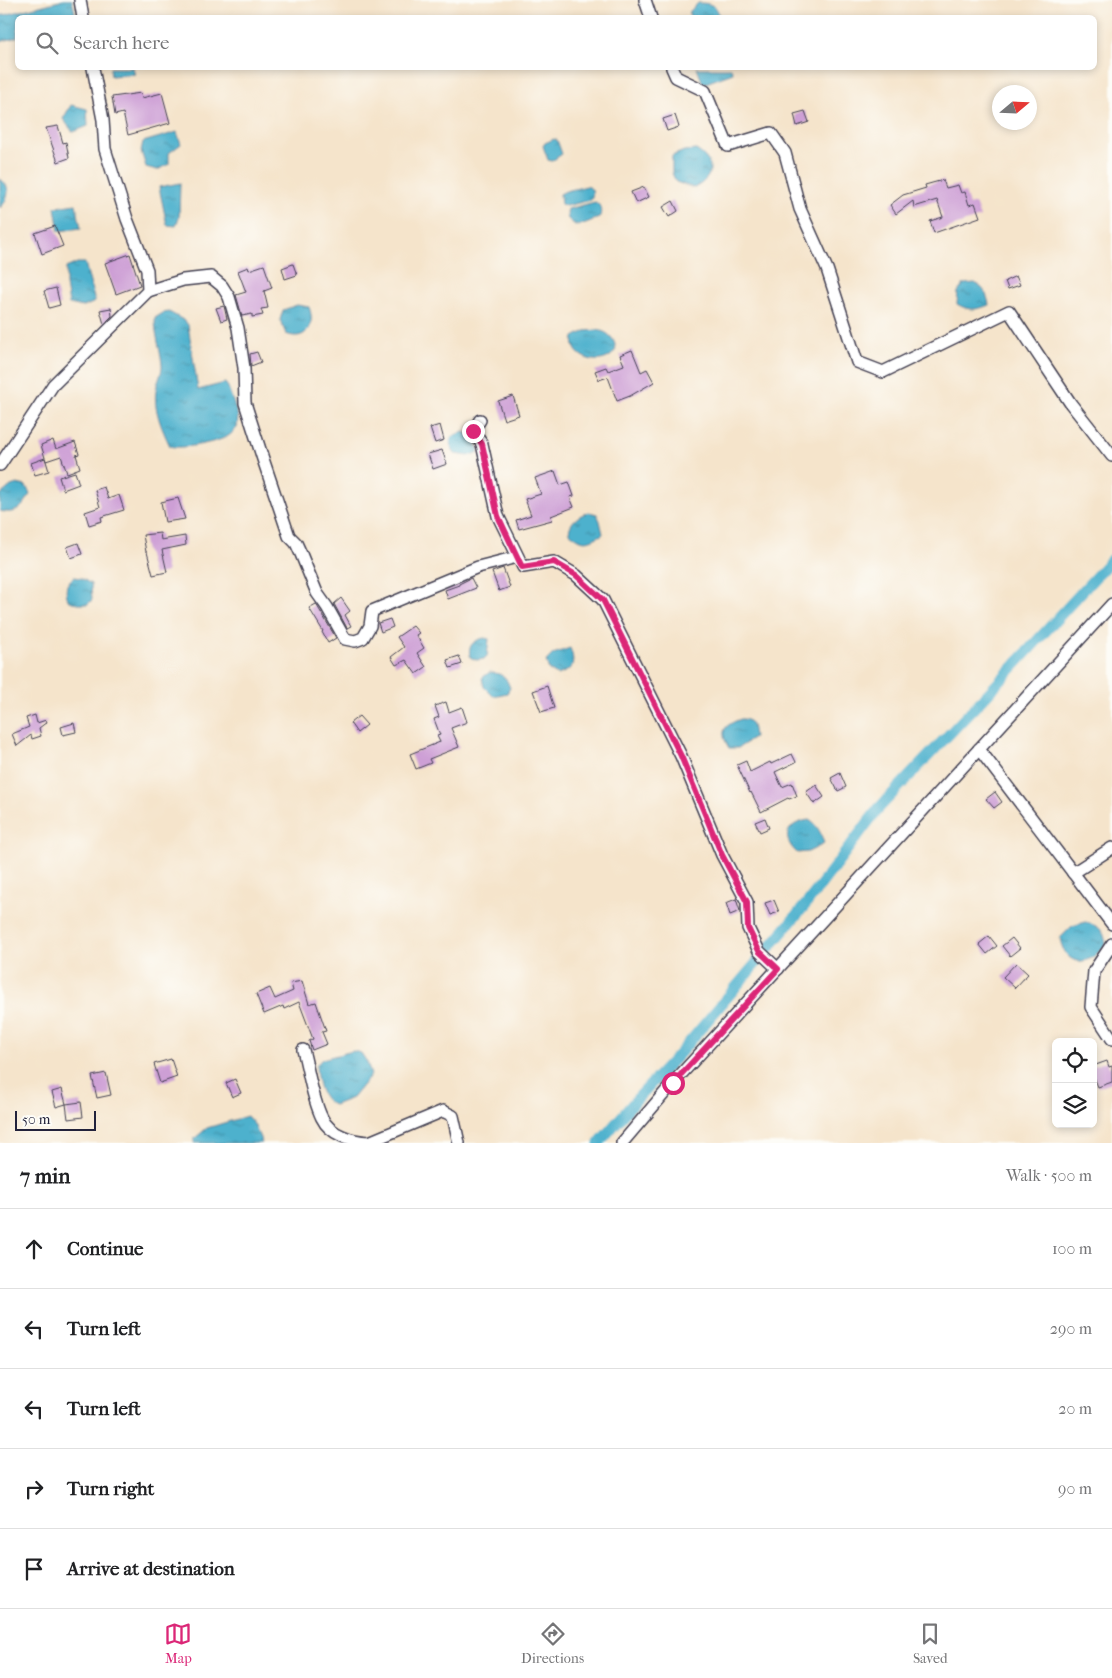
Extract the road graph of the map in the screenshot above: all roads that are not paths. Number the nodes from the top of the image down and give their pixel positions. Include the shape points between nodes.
1 (80, 0) edge
2 (645, 0) edge
3 (82, 15) edge
4 (650, 15) edge
5 (93, 70) edge
6 (673, 70) edge
7 (148, 291) junction
8 (480, 420) dead end
9 (1112, 456) edge
10 (0, 465) edge
11 (517, 556) junction
12 (1112, 604) edge
13 (979, 750) junction
14 (1112, 848) edge
15 (1073, 873) junction
16 (1112, 924) edge
17 (1112, 944) edge
18 (776, 967) junction
19 (1112, 1039) edge
20 (303, 1050) dead end
21 (459, 1143) edge
22 (622, 1143) edge

1 - 3 street
2 - 4 street
5 - 7 street via 105,149 147,270
6 - 9 street via 676,77 705,91 728,146 771,133 785,153 800,208 827,269 857,362 883,372 1009,311 1071,404
7 - 10 street via 53,385
7 - 11 street via 183,280 211,278 227,292 238,328 246,403 282,516 317,593 345,639 355,641 363,638 370,626 372,611 478,567
8 - 11 street via 473,431 482,444 498,516
11 - 18 street via 522,567 554,562 576,575 603,600 681,756 722,855 747,902 748,928 759,951
12 - 13 street
13 - 15 street
13 - 18 street
14 - 15 street
15 - 16 street
17 - 19 street via 1094,971 1091,1007
18 - 22 street
20 - 21 street via 322,1120 336,1133 356,1142 369,1142 443,1111 453,1116

